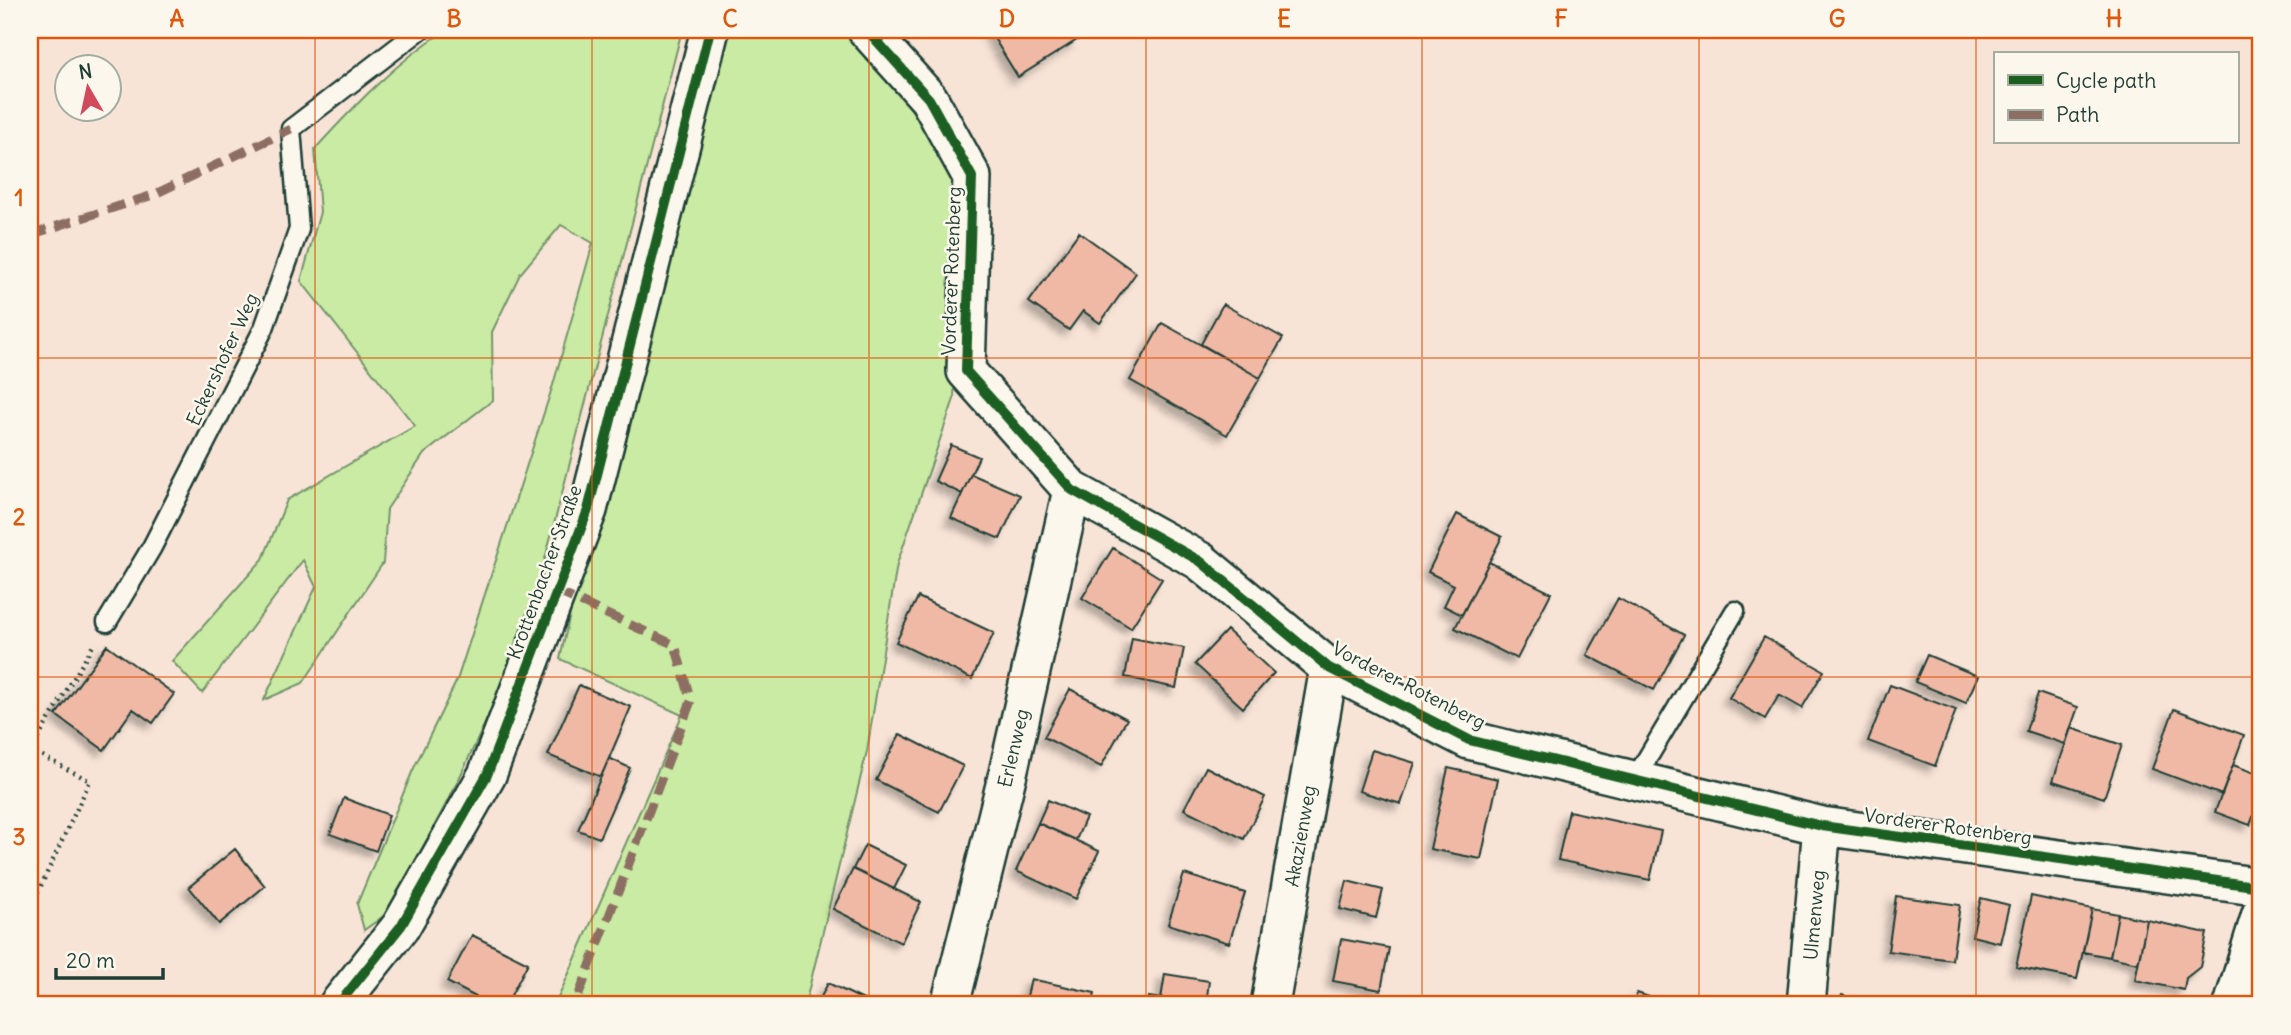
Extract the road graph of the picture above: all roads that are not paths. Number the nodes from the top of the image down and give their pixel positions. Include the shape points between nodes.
1 (420, 30) edge
2 (710, 30) edge
3 (867, 30) edge
4 (1072, 490) junction
5 (1735, 611) dead end
6 (107, 622) road end
7 (1329, 668) junction
8 (1635, 779) junction
9 (1822, 826) junction
10 (2261, 887) edge
11 (2261, 914) edge
12 (338, 1005) edge
13 (950, 1005) edge
14 (1270, 1005) edge
15 (1806, 1005) edge
16 (2233, 1005) edge

1 - 6 lane, Eckershofer Weg via 291,129 299,229 264,328 152,547
2 - 12 street, Krottenbacher Straße via 588,510 487,775 401,926
3 - 4 street, Vorderer Rotenberg via 929,99 972,177 966,371
4 - 7 street, Vorderer Rotenberg via 1200,561
4 - 13 street, Erlenweg
5 - 8 lane
7 - 8 street, Vorderer Rotenberg via 1469,740
7 - 14 street, Akazienweg
8 - 9 street, Vorderer Rotenberg
9 - 10 street, Vorderer Rotenberg
9 - 15 street, Ulmenweg
11 - 16 street

